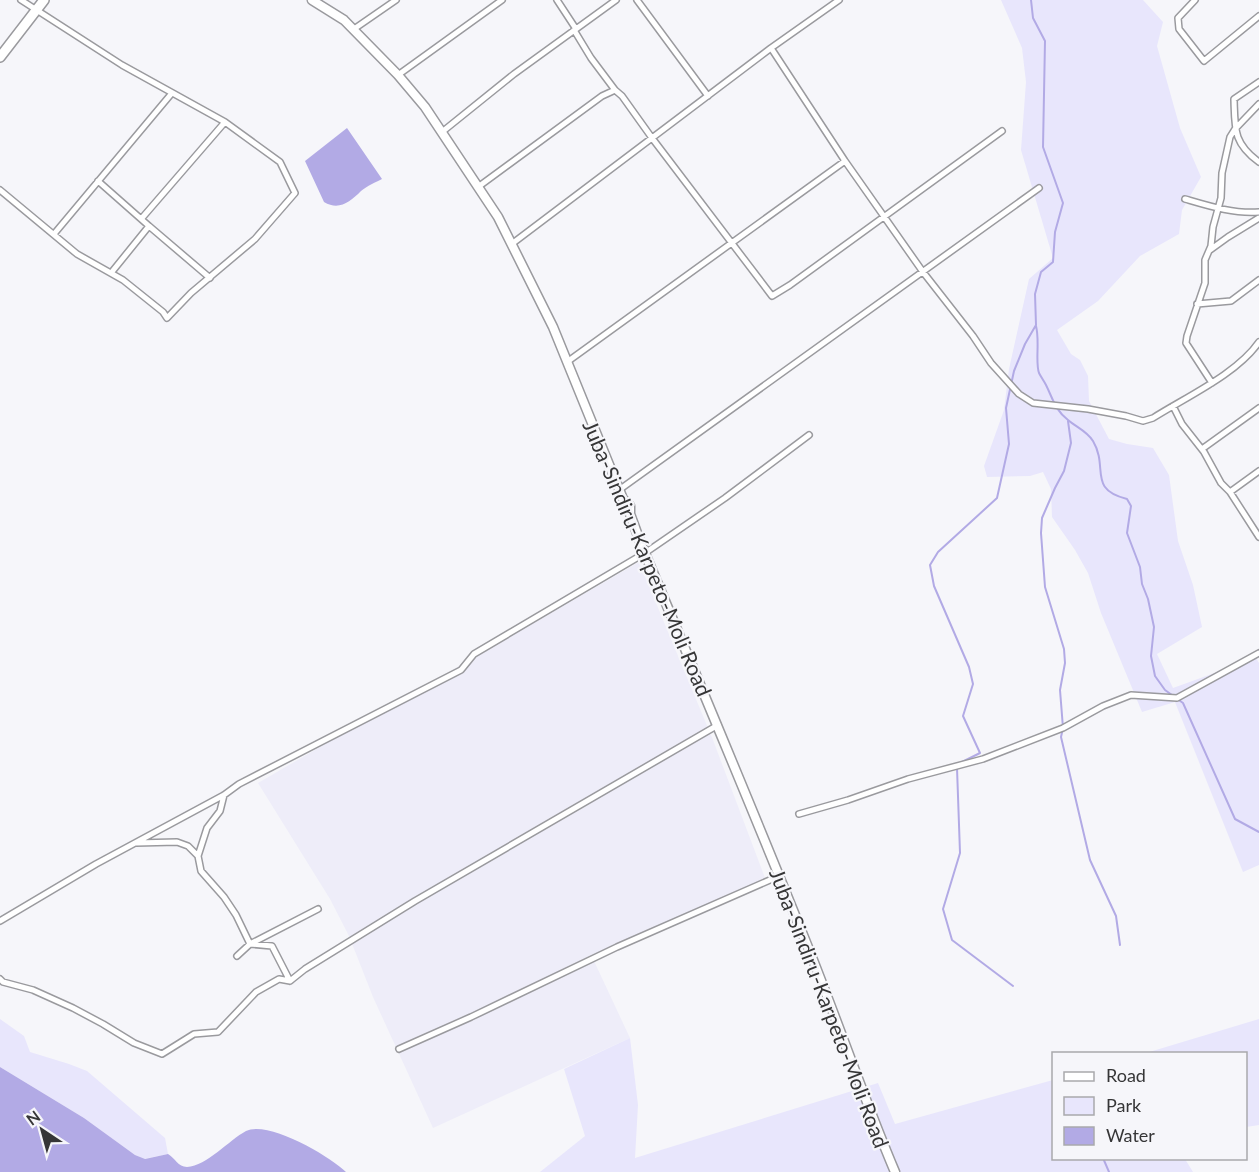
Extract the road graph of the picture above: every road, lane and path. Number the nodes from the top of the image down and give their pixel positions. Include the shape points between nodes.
1 (21, 0) edge
2 (44, 0) edge
3 (312, 0) edge
4 (396, 0) edge
5 (502, 0) edge
6 (556, 0) edge
7 (616, 0) edge
8 (637, 0) edge
9 (839, 0) edge
10 (1195, 0) edge
11 (37, 9) junction
12 (1259, 16) edge
13 (354, 29) junction
14 (575, 29) junction
15 (771, 48) junction
16 (0, 57) edge
17 (398, 75) junction
18 (1259, 82) edge
19 (615, 90) junction
20 (172, 93) junction
21 (708, 96) junction
22 (1259, 104) edge
23 (225, 122) junction
24 (1235, 129) junction
25 (1002, 131) dead end
26 (442, 132) junction
27 (652, 138) junction
28 (845, 161) junction
29 (1259, 162) edge
30 (98, 181) junction
31 (478, 187) junction
32 (1039, 188) dead end
33 (0, 190) edge
34 (1185, 199) dead end
35 (1218, 208) junction
36 (1259, 212) edge
37 (884, 217) junction
38 (142, 218) junction
39 (1259, 218) edge
40 (149, 226) junction
41 (54, 234) junction
42 (513, 243) junction
43 (733, 244) junction
44 (1208, 252) junction
45 (923, 272) junction
46 (111, 273) junction
47 (210, 278) junction
48 (1259, 280) edge
49 (1197, 304) junction
50 (1259, 342) edge
51 (567, 362) junction
52 (1212, 382) junction
53 (1173, 406) junction
54 (1259, 408) edge
55 (809, 435) dead end
56 (1202, 450) junction
57 (1259, 471) edge
58 (619, 490) junction
59 (1230, 492) junction
60 (1259, 537) edge
61 (645, 553) junction
62 (1259, 653) edge
63 (718, 724) junction
64 (224, 795) junction
65 (799, 814) dead end
66 (135, 843) junction
67 (198, 856) junction
68 (779, 876) junction
69 (318, 909) dead end
70 (0, 921) edge
71 (250, 944) junction
72 (237, 956) dead end
73 (0, 979) edge
74 (290, 981) junction
75 (399, 1049) dead end
76 (895, 1172) edge

1 - 11 street
2 - 11 main road
3 - 13 main road, Juba-Sindiru-Karpeto-Moli Road
4 - 13 street
5 - 17 street
6 - 14 street
7 - 14 street
8 - 21 street
9 - 15 street
10 - 12 street via 1178,18 1179,29 1204,60
11 - 16 main road
11 - 20 street
13 - 17 main road, Juba-Sindiru-Karpeto-Moli Road
14 - 19 street
14 - 26 street
15 - 21 street
15 - 28 street
17 - 26 main road, Juba-Sindiru-Karpeto-Moli Road
18 - 24 street via 1234,99
19 - 27 street
19 - 31 street
20 - 23 street
20 - 30 street
21 - 27 street
22 - 24 street
23 - 38 street
23 - 47 street via 280,162 296,193 255,239
24 - 29 street via 1238,141
24 - 35 street via 1222,173
25 - 37 street
26 - 31 main road, Juba-Sindiru-Karpeto-Moli Road
27 - 42 street
27 - 43 street
28 - 37 street
28 - 43 street
30 - 38 street
30 - 41 street
31 - 42 main road, Juba-Sindiru-Karpeto-Moli Road
32 - 45 street
33 - 41 street
34 - 35 street
35 - 36 street
35 - 44 street
37 - 43 street via 772,296
37 - 45 street
38 - 40 street
39 - 44 street
40 - 46 street
40 - 47 street
41 - 46 street via 77,254
42 - 51 main road, Juba-Sindiru-Karpeto-Moli Road
43 - 51 street
44 - 49 street via 1205,283
45 - 53 street via 991,363 1019,394 1033,403 1088,409 1143,422
45 - 58 street
46 - 47 street via 167,318
48 - 49 street via 1231,301
49 - 52 street via 1186,344
50 - 52 street
51 - 58 main road, Juba-Sindiru-Karpeto-Moli Road
52 - 53 street
53 - 56 street
54 - 56 street
55 - 61 street
56 - 59 street
57 - 59 street
58 - 61 main road, Juba-Sindiru-Karpeto-Moli Road via 630,506
59 - 60 street
61 - 63 main road, Juba-Sindiru-Karpeto-Moli Road
61 - 64 street via 474,654 461,670
62 - 65 street via 1177,698 1131,695 1063,728 983,759
63 - 68 main road, Juba-Sindiru-Karpeto-Moli Road
63 - 74 street via 415,901
64 - 66 street
64 - 67 street
66 - 67 street via 177,842
66 - 70 street
67 - 71 street via 201,871 224,897
68 - 75 street
68 - 76 main road, Juba-Sindiru-Karpeto-Moli Road
69 - 71 street
71 - 72 street
71 - 74 street via 272,946
73 - 74 street via 73,1008 134,1043 162,1054 194,1034 218,1032 263,986 279,979

